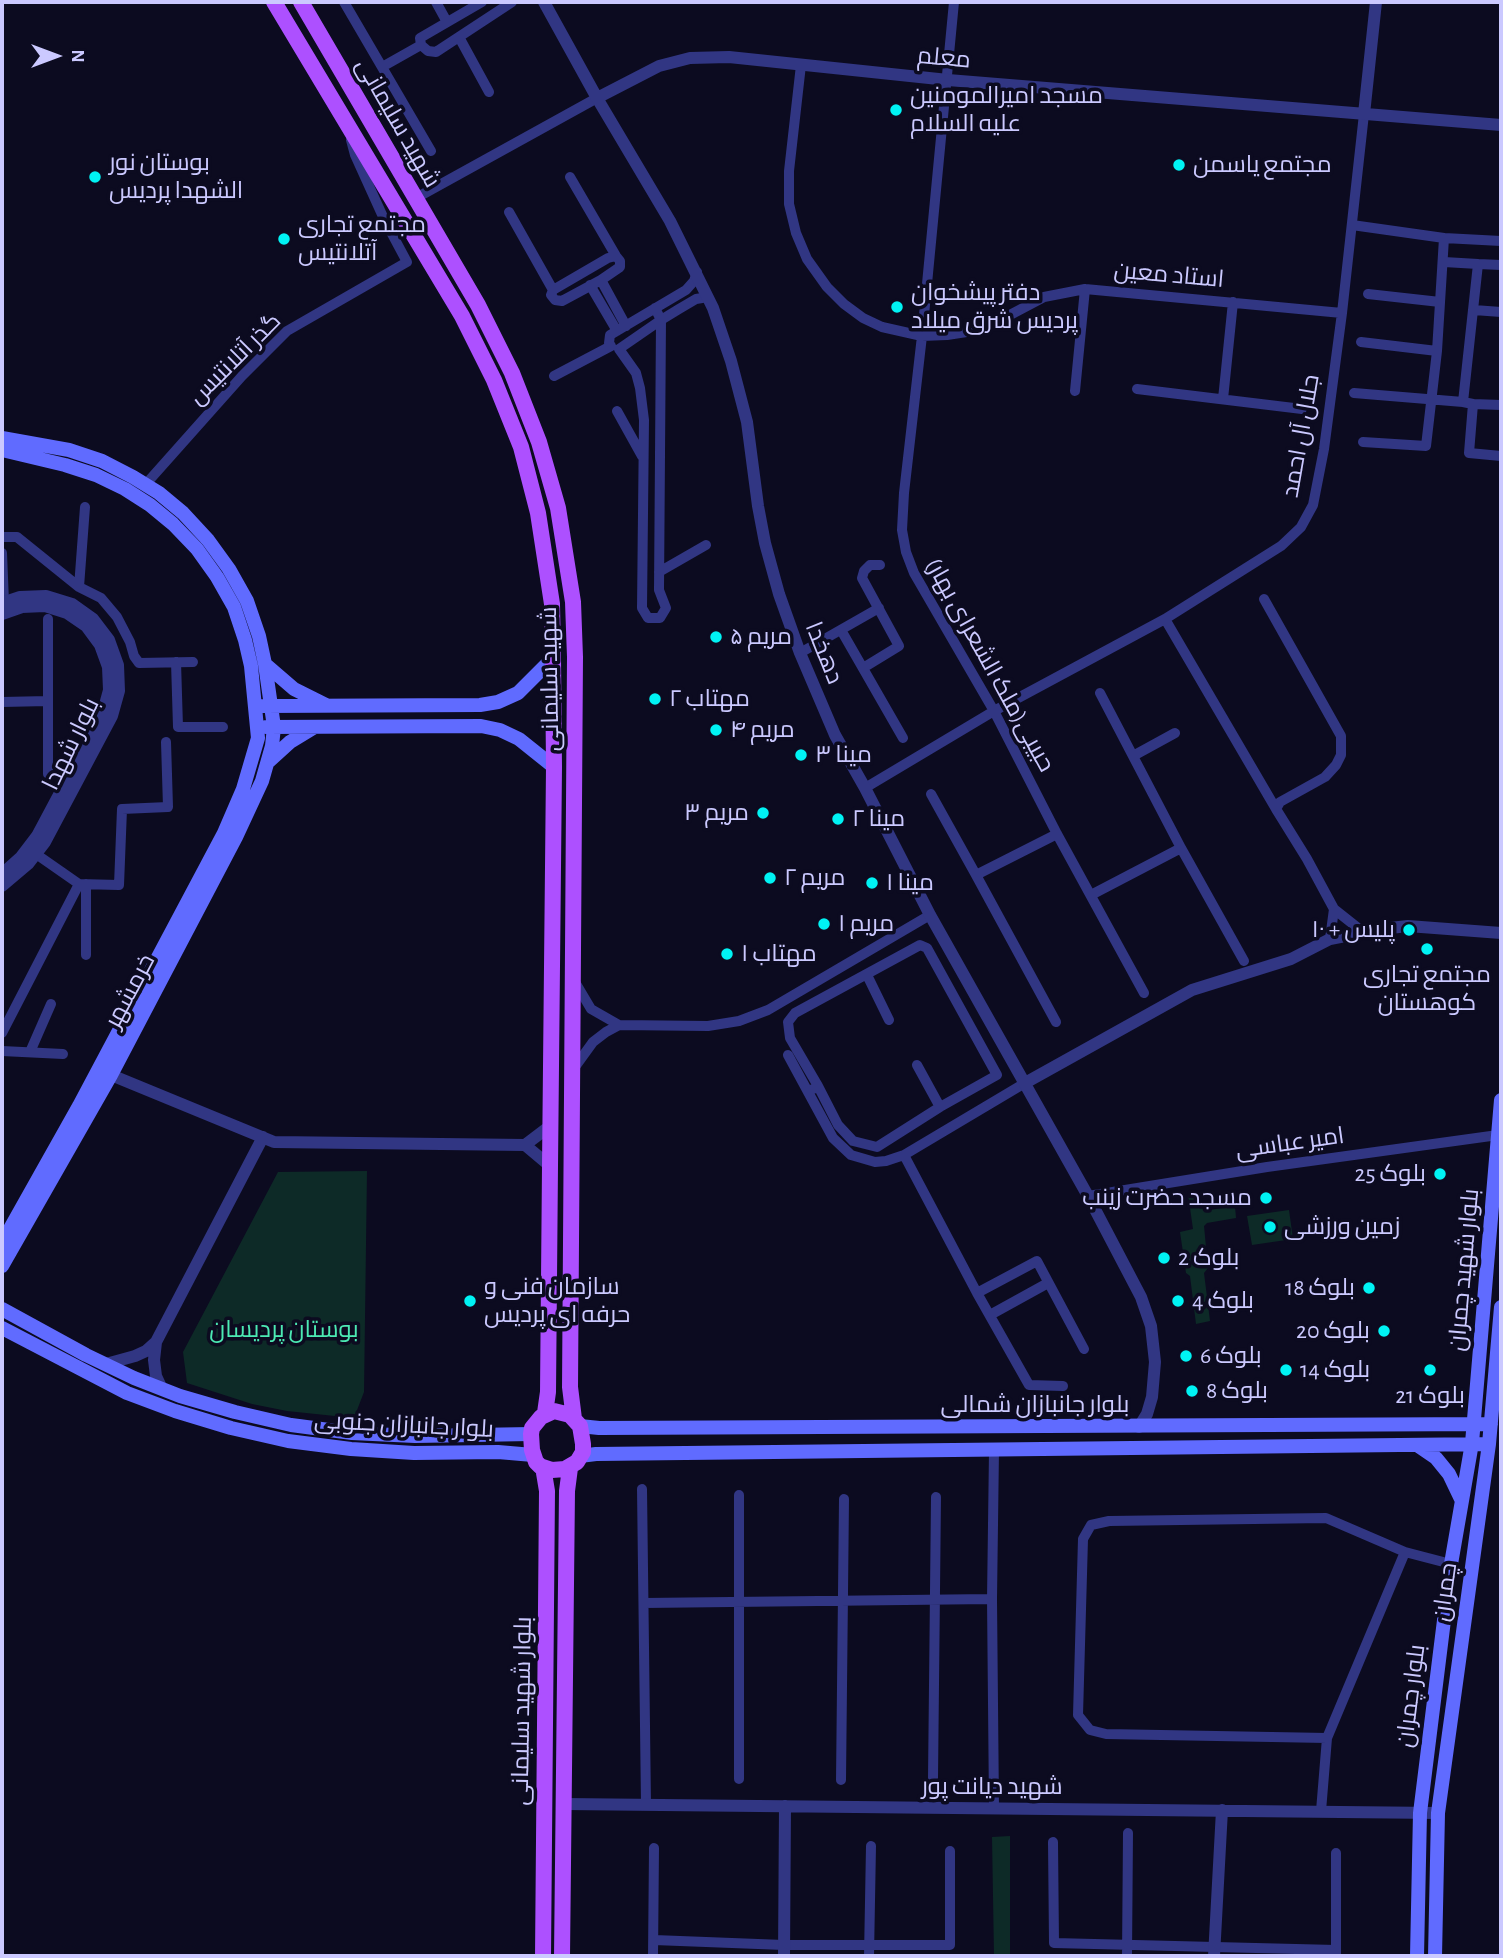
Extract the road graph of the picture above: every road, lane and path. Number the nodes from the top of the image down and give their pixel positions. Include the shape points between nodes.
1 (274, 2) edge
2 (301, 2) edge
3 (344, 2) edge
4 (436, 2) edge
5 (482, 2) edge
6 (512, 2) edge
7 (544, 2) edge
8 (954, 2) edge
9 (1376, 2) edge
10 (447, 22) junction
11 (459, 37) junction
12 (421, 44) junction
13 (801, 65) junction
14 (382, 67) junction
15 (948, 80) junction
16 (489, 92) dead end
17 (597, 98) junction
18 (1364, 114) junction
19 (347, 123) junction
20 (1501, 125) edge
21 (431, 151) dead end
22 (569, 177) dead end
23 (416, 198) junction
24 (398, 209) junction
25 (509, 212) dead end
26 (1352, 225) junction
27 (1444, 238) junction
28 (1501, 242) edge
29 (616, 256) junction
30 (1444, 262) junction
31 (1478, 264) junction
32 (1501, 265) edge
33 (697, 272) junction
34 (601, 280) junction
35 (590, 285) junction
36 (1085, 289) junction
37 (553, 290) junction
38 (1367, 294) dead end
39 (708, 297) junction
40 (1440, 302) junction
41 (1233, 303) junction
42 (655, 308) junction
43 (1474, 310) junction
44 (1501, 312) edge
45 (1342, 313) junction
46 (662, 320) junction
47 (618, 331) junction
48 (922, 336) junction
49 (1361, 342) dead end
50 (1437, 351) junction
51 (554, 376) dead end
52 (1136, 389) dead end
53 (1075, 391) dead end
54 (1354, 393) dead end
55 (1223, 399) junction
56 (1432, 399) junction
57 (1468, 403) junction
58 (1501, 405) edge
59 (1302, 410) dead end
60 (617, 411) dead end
61 (2, 438) edge
62 (1363, 442) dead end
63 (2, 450) edge
64 (1501, 456) edge
65 (643, 458) junction
66 (145, 485) junction
67 (85, 507) dead end
68 (2, 537) edge
69 (706, 545) dead end
70 (2, 553) edge
71 (880, 565) dead end
72 (659, 572) junction
73 (79, 587) junction
74 (1264, 600) dead end
75 (4, 608) edge
76 (879, 608) junction
77 (48, 619) dead end
78 (1165, 619) junction
79 (841, 630) junction
80 (800, 653) junction
81 (553, 658) junction
82 (176, 662) junction
83 (193, 662) dead end
84 (265, 664) junction
85 (863, 668) junction
86 (1100, 694) dead end
87 (48, 701) junction
88 (2, 702) edge
89 (263, 706) junction
90 (327, 706) junction
91 (994, 711) junction
92 (223, 727) dead end
93 (257, 727) junction
94 (274, 727) junction
95 (315, 727) junction
96 (1175, 733) dead end
97 (903, 738) dead end
98 (166, 742) dead end
99 (91, 746) junction
100 (1133, 756) junction
101 (268, 763) junction
102 (554, 767) junction
103 (48, 774) dead end
104 (865, 788) junction
105 (931, 794) dead end
106 (1276, 809) junction
107 (1057, 834) junction
108 (1181, 848) junction
109 (36, 854) junction
110 (2, 874) edge
111 (976, 875) junction
112 (83, 884) junction
113 (2, 886) edge
114 (1091, 895) junction
115 (1334, 909) junction
116 (930, 915) junction
117 (1363, 932) junction
118 (1501, 933) edge
119 (1330, 939) junction
120 (86, 955) dead end
121 (1244, 961) dead end
122 (867, 975) junction
123 (573, 977) junction
124 (1144, 993) dead end
125 (51, 1004) dead end
126 (889, 1020) dead end
127 (1056, 1022) dead end
128 (619, 1025) junction
129 (2, 1033) edge
130 (2, 1051) edge
131 (30, 1052) junction
132 (63, 1054) dead end
133 (788, 1055) dead end
134 (917, 1065) dead end
135 (572, 1072) junction
136 (111, 1075) junction
137 (1025, 1083) junction
138 (813, 1089) junction
139 (1501, 1100) edge
140 (940, 1107) junction
141 (550, 1126) junction
142 (263, 1137) junction
143 (1500, 1137) edge
144 (525, 1145) junction
145 (904, 1155) junction
146 (550, 1166) junction
147 (1088, 1196) junction
148 (2, 1243) edge
149 (2, 1266) edge
150 (1048, 1283) junction
151 (977, 1293) junction
152 (1501, 1307) edge
153 (2, 1309) edge
154 (990, 1315) junction
155 (2, 1328) edge
156 (156, 1342) junction
157 (1084, 1349) dead end
158 (106, 1364) junction
159 (1063, 1387) dead end
160 (162, 1389) junction
161 (1476, 1394) junction
162 (545, 1413) junction
163 (577, 1423) junction
164 (1474, 1423) junction
165 (1491, 1424) junction
166 (1436, 1425) junction
167 (1139, 1427) junction
168 (531, 1434) junction
169 (1472, 1443) junction
170 (1417, 1444) junction
171 (1489, 1444) junction
172 (994, 1450) junction
173 (538, 1461) junction
174 (575, 1462) junction
175 (642, 1489) dead end
176 (739, 1495) dead end
177 (936, 1497) dead end
178 (844, 1499) dead end
179 (1462, 1500) junction
180 (1405, 1552) junction
181 (1451, 1564) junction
182 (992, 1599) junction
183 (935, 1600) junction
184 (843, 1601) junction
185 (738, 1602) junction
186 (644, 1604) junction
187 (1327, 1738) junction
188 (933, 1778) dead end
189 (739, 1779) dead end
190 (841, 1780) dead end
191 (564, 1804) junction
192 (646, 1805) junction
193 (785, 1806) junction
194 (994, 1808) junction
195 (1222, 1810) junction
196 (1321, 1811) junction
197 (1420, 1813) junction
198 (1438, 1813) junction
199 (1128, 1833) dead end
200 (1053, 1842) dead end
201 (871, 1846) dead end
202 (654, 1848) dead end
203 (950, 1851) dead end
204 (1336, 1853) dead end
205 (543, 1915) junction
206 (562, 1915) junction
207 (653, 1940) junction
208 (1127, 1950) edge
209 (784, 1951) edge
210 (869, 1951) edge
211 (1214, 1952) edge
212 (1336, 1953) edge
213 (543, 1956) edge
214 (562, 1956) edge
215 (653, 1956) edge
216 (1417, 1956) edge
217 (1435, 1956) edge

1 - 19 main road, شهید سلیمانی
2 - 23 main road, شهید سلیمانی
3 - 14 street
4 - 10 street
5 - 10 street
6 - 11 street
7 - 17 street
8 - 15 street, حبیبی(ملک الشعرای بهار)
9 - 18 street
10 - 12 street via 420,38
11 - 12 street via 436,51
11 - 16 street
12 - 14 street
13 - 15 street, معلم
13 - 17 street, معلم via 690,58 659,66
13 - 48 street, استاد معین via 789,204 807,259 827,287 863,318
14 - 21 street
15 - 18 street, معلم
15 - 48 street, حبیبی(ملک الشعرای بهار)
17 - 23 street, معلم
17 - 33 street, دهخدا
18 - 20 street, معلم
18 - 26 street, جلال آل احمد
19 - 24 main road, شهید سلیمانی
19 - 66 street, گذر آتلانتیس via 355,155 407,261 287,331
22 - 29 street
23 - 24 main road
23 - 123 main road, شهید سلیمانی via 512,373 558,508 573,602
24 - 81 main road, شهید سلیمانی via 462,316 520,447 540,526 552,604
25 - 37 street
26 - 27 street
26 - 45 street, جلال آل احمد
27 - 28 street
27 - 30 street
29 - 34 street via 620,267
29 - 37 street
30 - 31 street
30 - 40 street
31 - 32 street
31 - 43 street
33 - 39 street, دهخدا
33 - 42 street via 686,290
34 - 35 street
34 - 47 street
35 - 37 street via 562,301 555,300
35 - 47 street
36 - 41 street, استاد معین
36 - 48 street, استاد معین via 1044,297 973,331
36 - 53 street
38 - 40 street
39 - 46 street via 696,299
39 - 80 street, دهخدا via 747,422 765,543
40 - 50 street
41 - 45 street, استاد معین
41 - 55 street
42 - 46 street
42 - 47 street
43 - 44 street
43 - 57 street
45 - 78 street, جلال آل احمد via 1324,449 1313,505 1301,527 1281,545
46 - 65 street via 620,349 640,388
46 - 72 street
47 - 51 street via 611,346
48 - 91 street, حبیبی(ملک الشعرای بهار) via 904,493 904,541 914,573
49 - 50 street
50 - 56 street
52 - 55 street
54 - 56 street
55 - 59 street
56 - 57 street
56 - 62 street via 1426,446
57 - 58 street
57 - 64 street via 1469,453
60 - 65 street
61 - 66 main road, خرمشهر via 69,450 102,461
63 - 89 main road, خرمشهر via 96,475 142,500 173,524 197,549 234,607
65 - 72 street via 642,608 648,618 660,618 667,608 659,590
66 - 84 main road, خرمشهر via 183,513 229,569 247,601
67 - 73 street
68 - 73 street via 17,537
69 - 72 street
70 - 75 street
71 - 76 street via 870,565 862,578
73 - 82 street via 101,598 117,617 139,663
74 - 106 street via 1341,736 1336,765
75 - 99 street, بلوار شهدا via 20,597 46,596 72,604 93,619 109,640 118,664 119,691 112,716
76 - 79 street
76 - 85 street via 899,646
77 - 87 street
78 - 91 street, جلال آل احمد
78 - 106 street
79 - 80 street
79 - 85 street
80 - 104 street, دهخدا via 835,735
81 - 90 main road via 518,693 498,702
81 - 102 main road, شهید سلیمانی
82 - 83 street
82 - 92 street via 178,727
84 - 89 main road, خرمشهر
84 - 90 main road via 294,689
85 - 97 street
86 - 100 street
87 - 88 street
87 - 103 street
89 - 90 main road
89 - 93 main road, خرمشهر
89 - 94 main road, خرمشهر
91 - 104 street, جلال آل احمد
91 - 107 street, حبیبی(ملک الشعرای بهار)
93 - 94 main road
93 - 148 main road, خرمشهر via 243,789 224,833
94 - 95 main road
94 - 101 main road, خرمشهر
95 - 101 main road
95 - 102 main road via 481,726 519,739
96 - 100 street
98 - 112 street via 168,807 122,809 119,885
99 - 109 street, بلوار شهدا
99 - 110 street, بلوار شهدا via 37,836
100 - 108 street
101 - 136 main road, خرمشهر via 236,838
102 - 141 main road, شهید سلیمانی
104 - 116 street, دهخدا
105 - 111 street
106 - 115 street
107 - 111 street
107 - 114 street, حبیبی(ملک الشعرای بهار)
108 - 114 street
108 - 121 street
109 - 112 street
109 - 113 street, بلوار شهدا
111 - 127 street
112 - 120 street
112 - 129 street
114 - 124 street, حبیبی(ملک الشعرای بهار)
115 - 117 street
115 - 119 street
116 - 128 street via 768,1010 738,1021 708,1026
116 - 137 street, دهخدا
117 - 118 street via 1408,926
117 - 119 street
119 - 137 street via 1291,959 1192,990
122 - 126 street
122 - 138 street via 795,1013 789,1022 790,1038
122 - 140 street via 920,945 927,948 997,1075
123 - 128 street via 591,1009
123 - 135 main road, شهید سلیمانی
125 - 131 street
128 - 135 street via 593,1042
130 - 131 street
131 - 132 street
133 - 138 street
134 - 140 street
135 - 163 main road, شهید سلیمانی via 570,1387
136 - 142 street
136 - 149 main road, خرمشهر
137 - 145 street
137 - 147 street, دهخدا
138 - 140 street via 853,1142 877,1147
138 - 145 street via 833,1138 851,1155 875,1162
139 - 143 main road, بلوار شهید چمران
141 - 144 street
141 - 146 main road, شهید سلیمانی
142 - 144 street via 274,1142
142 - 156 street
143 - 147 street, امیر عباسی via 1258,1168
143 - 161 main road, بلوار شهید چمران
144 - 146 street
145 - 151 street
146 - 162 main road, شهید سلیمانی
147 - 167 street, دهخدا via 1132,1278 1151,1326 1154,1384
150 - 151 street via 1037,1261
150 - 154 street
150 - 157 street
151 - 154 street
152 - 165 main road, بلوار شهید چمران
153 - 158 main road, بلوار جانبازان جنوبی
154 - 159 street via 1029,1385
155 - 173 main road, بلوار جانبازان جنوبی via 127,1393 231,1428 351,1449 498,1452
156 - 158 street via 135,1356
156 - 160 street via 156,1376
158 - 160 main road, بلوار جانبازان جنوبی
160 - 168 main road, بلوار جانبازان جنوبی via 280,1423 352,1433
161 - 164 main road, بلوار شهید چمران
161 - 166 main road via 1457,1416
162 - 163 main road via 559,1411
162 - 168 main road
163 - 167 main road, بلوار جانبازان شمالی via 595,1428
163 - 174 main road via 583,1444
164 - 165 main road, بلوار جانبازان شمالی
164 - 166 main road, بلوار جانبازان شمالی
164 - 169 main road, بلوار شهید چمران
165 - 171 main road, بلوار شهید چمران
166 - 167 main road, بلوار جانبازان شمالی
168 - 173 main road
169 - 170 main road, بلوار جانبازان شمالی
169 - 171 main road, بلوار جانبازان شمالی
169 - 179 main road, بلوار چمران
170 - 172 main road, بلوار جانبازان شمالی
170 - 179 main road via 1449,1474
171 - 198 main road, چمران
172 - 174 main road, بلوار جانبازان شمالی via 596,1454
172 - 182 street
173 - 174 main road via 552,1470
173 - 205 main road, بلوار شهید سلیمانی via 547,1490
174 - 191 main road, بلوار شهید سلیمانی via 567,1491
175 - 186 street
176 - 185 street
177 - 183 street
178 - 184 street
179 - 181 main road, بلوار چمران
180 - 181 street
180 - 187 street
180 - 187 street via 1326,1518 1110,1521 1091,1525 1083,1539 1078,1715 1090,1730
181 - 197 main road, بلوار چمران
182 - 183 street
182 - 194 street
183 - 184 street
183 - 188 street
184 - 185 street
184 - 190 street
185 - 186 street
185 - 189 street
186 - 192 street
187 - 196 street
191 - 192 street, شهید دیانت پور
191 - 206 main road, بلوار شهید سلیمانی
192 - 193 street, شهید دیانت پور
193 - 194 street, شهید دیانت پور
193 - 209 street
194 - 195 street, شهید دیانت پور
195 - 196 street, شهید دیانت پور
195 - 211 street
196 - 197 street, شهید دیانت پور
197 - 198 street, شهید دیانت پور
197 - 216 main road, بلوار چمران
198 - 217 main road, چمران
199 - 208 street
200 - 208 street via 1054,1943
201 - 210 street
202 - 207 street
203 - 210 street via 950,1945
204 - 212 street
205 - 206 main road
205 - 213 main road, بلوار شهید سلیمانی
206 - 214 main road, بلوار شهید سلیمانی
207 - 209 street
207 - 215 street
208 - 211 street
209 - 210 street
211 - 212 street

